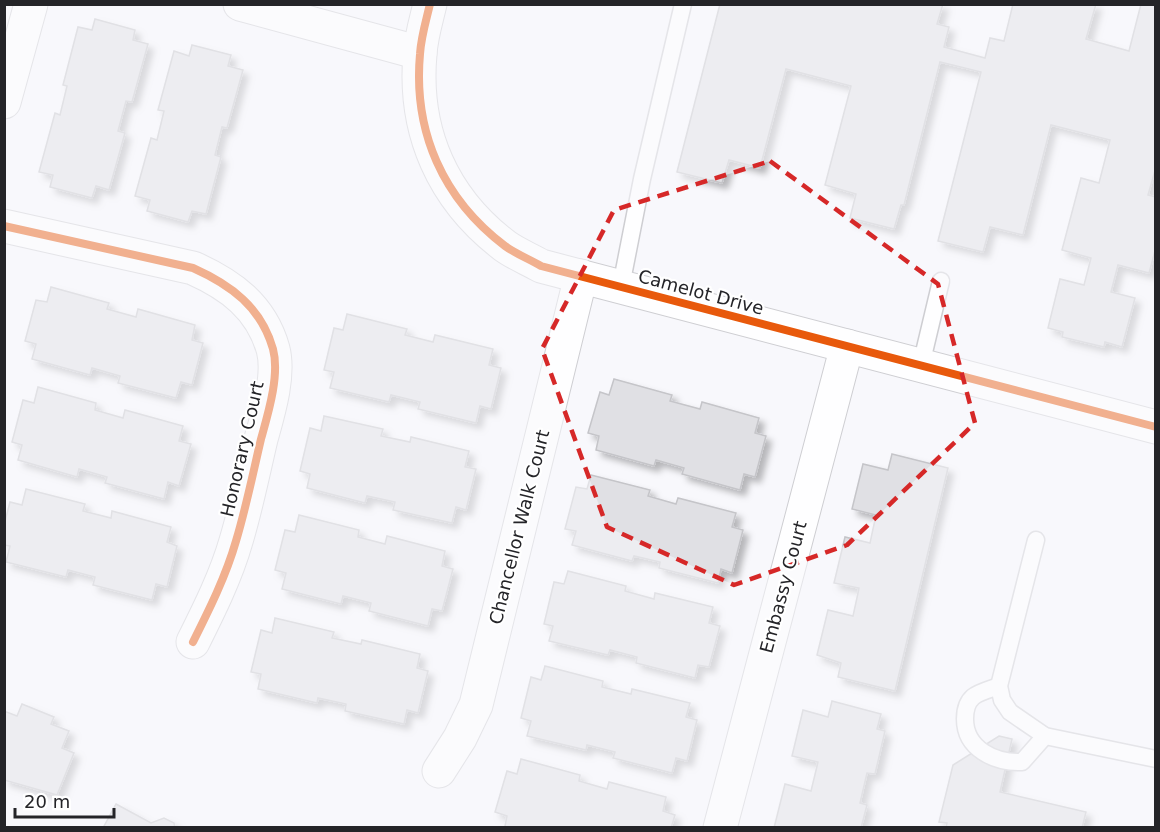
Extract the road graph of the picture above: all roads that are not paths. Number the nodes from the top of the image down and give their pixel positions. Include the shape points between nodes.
1 (31, 4) edge
2 (240, 4) edge
3 (430, 4) edge
4 (682, 4) edge
5 (420, 53) junction
6 (4, 102) edge
7 (4, 226) edge
8 (581, 276) junction
9 (941, 281) dead end
10 (621, 286) junction
11 (847, 346) junction
12 (921, 365) junction
13 (1155, 427) edge
14 (1036, 540) dead end
15 (193, 642) dead end
16 (999, 686) junction
17 (1045, 736) junction
18 (1155, 759) edge
19 (439, 771) dead end
20 (720, 828) edge

1 - 6 street
2 - 5 street
3 - 5 street, Camelot Drive
4 - 10 lane
5 - 8 street, Camelot Drive via 419,95 424,126 436,163 452,191 477,222 507,247 541,266
7 - 15 street, Honorary Court via 193,268 221,280 244,300 266,329 274,352 274,390 236,543
8 - 10 street, Camelot Drive
8 - 19 street, Chancellor Walk Court via 476,705
9 - 12 lane
10 - 11 street, Camelot Drive
11 - 12 street, Camelot Drive
11 - 20 street, Embassy Court
12 - 13 street, Camelot Drive
14 - 16 lane
16 - 17 lane via 1010,712
16 - 17 lane via 973,697 965,708 965,730 972,745 1008,762 1022,762
17 - 18 lane

